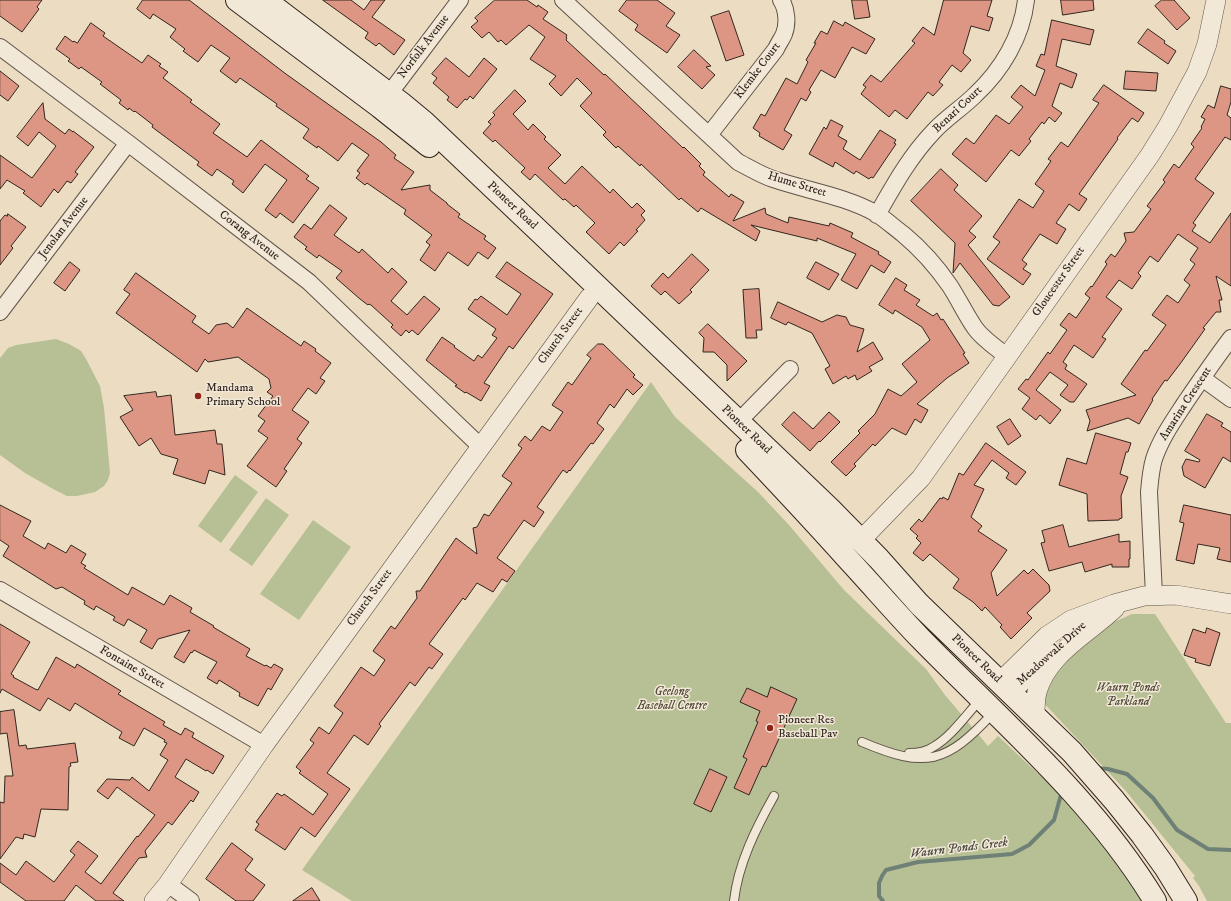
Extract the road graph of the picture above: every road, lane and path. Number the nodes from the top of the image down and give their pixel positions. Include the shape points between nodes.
1 (237, 0) edge
2 (265, 0) edge
3 (460, 0) edge
4 (563, 0) edge
5 (781, 0) edge
6 (1026, 0) edge
7 (1216, 0) edge
8 (0, 47) edge
9 (384, 101) junction
10 (709, 135) junction
11 (128, 143) junction
12 (877, 215) junction
13 (593, 292) junction
14 (0, 312) edge
15 (1231, 338) edge
16 (1007, 356) junction
17 (790, 369) dead end
18 (1202, 378) junction
19 (1231, 399) edge
20 (734, 427) junction
21 (480, 446) junction
22 (861, 540) junction
23 (846, 556) junction
24 (0, 590) edge
25 (1154, 595) junction
26 (1118, 603) junction
27 (1231, 604) edge
28 (1005, 687) junction
29 (987, 705) junction
30 (1035, 716) junction
31 (862, 742) dead end
32 (264, 745) junction
33 (890, 753) junction
34 (774, 796) dead end
35 (168, 884) junction
36 (154, 901) edge
37 (191, 901) edge
38 (734, 901) edge
39 (1155, 901) edge
40 (1186, 901) edge

1 - 9 main road, Pioneer Road
2 - 9 main road, Pioneer Road
3 - 9 street, Norfolk Avenue
4 - 10 street, Hume Street
5 - 10 street, Klemke Court via 787,20 784,34
6 - 12 street, Benari Court via 1017,34 1007,56 992,78 934,131 912,157
7 - 16 street, Gloucester Street via 1207,44 1197,72 1168,126
8 - 11 street, Corang Avenue
9 - 13 main road, Pioneer Road via 440,155
10 - 12 street, Hume Street via 738,162 757,172 852,203
11 - 14 street, Jenolan Avenue
11 - 21 street, Corang Avenue via 309,282
12 - 16 street, Hume Street via 904,235 928,258 950,286 976,328
13 - 20 main road, Pioneer Road
13 - 21 street, Church Street
15 - 18 street, Amarina Crescent
16 - 22 street, Gloucester Street via 921,478
17 - 20 street
18 - 19 street
18 - 25 street, Amarina Crescent via 1162,440 1150,476 1149,516
20 - 22 main road, Pioneer Road via 830,509
20 - 23 main road, Pioneer Road
21 - 32 street, Church Street
22 - 23 main road
22 - 28 main road, Pioneer Road via 920,604
23 - 29 main road, Pioneer Road via 920,638
24 - 32 street, Fontaine Street
25 - 26 street, Meadowvale Drive
25 - 27 street, Meadowvale Drive via 1176,595
26 - 28 street, Meadowvale Drive via 1071,620 1053,632
26 - 30 street via 1056,659 1037,691
28 - 29 main road
28 - 30 main road, Pioneer Road
29 - 33 lane via 933,747 918,752
29 - 33 lane via 978,729 953,750 940,756 918,758
29 - 39 main road, Pioneer Road via 1044,762 1096,820 1132,864
30 - 40 main road, Pioneer Road via 1114,800 1158,856
31 - 33 lane
32 - 35 street, Church Street
34 - 38 lane via 748,851 737,882
35 - 36 street, Church Street
35 - 37 street

